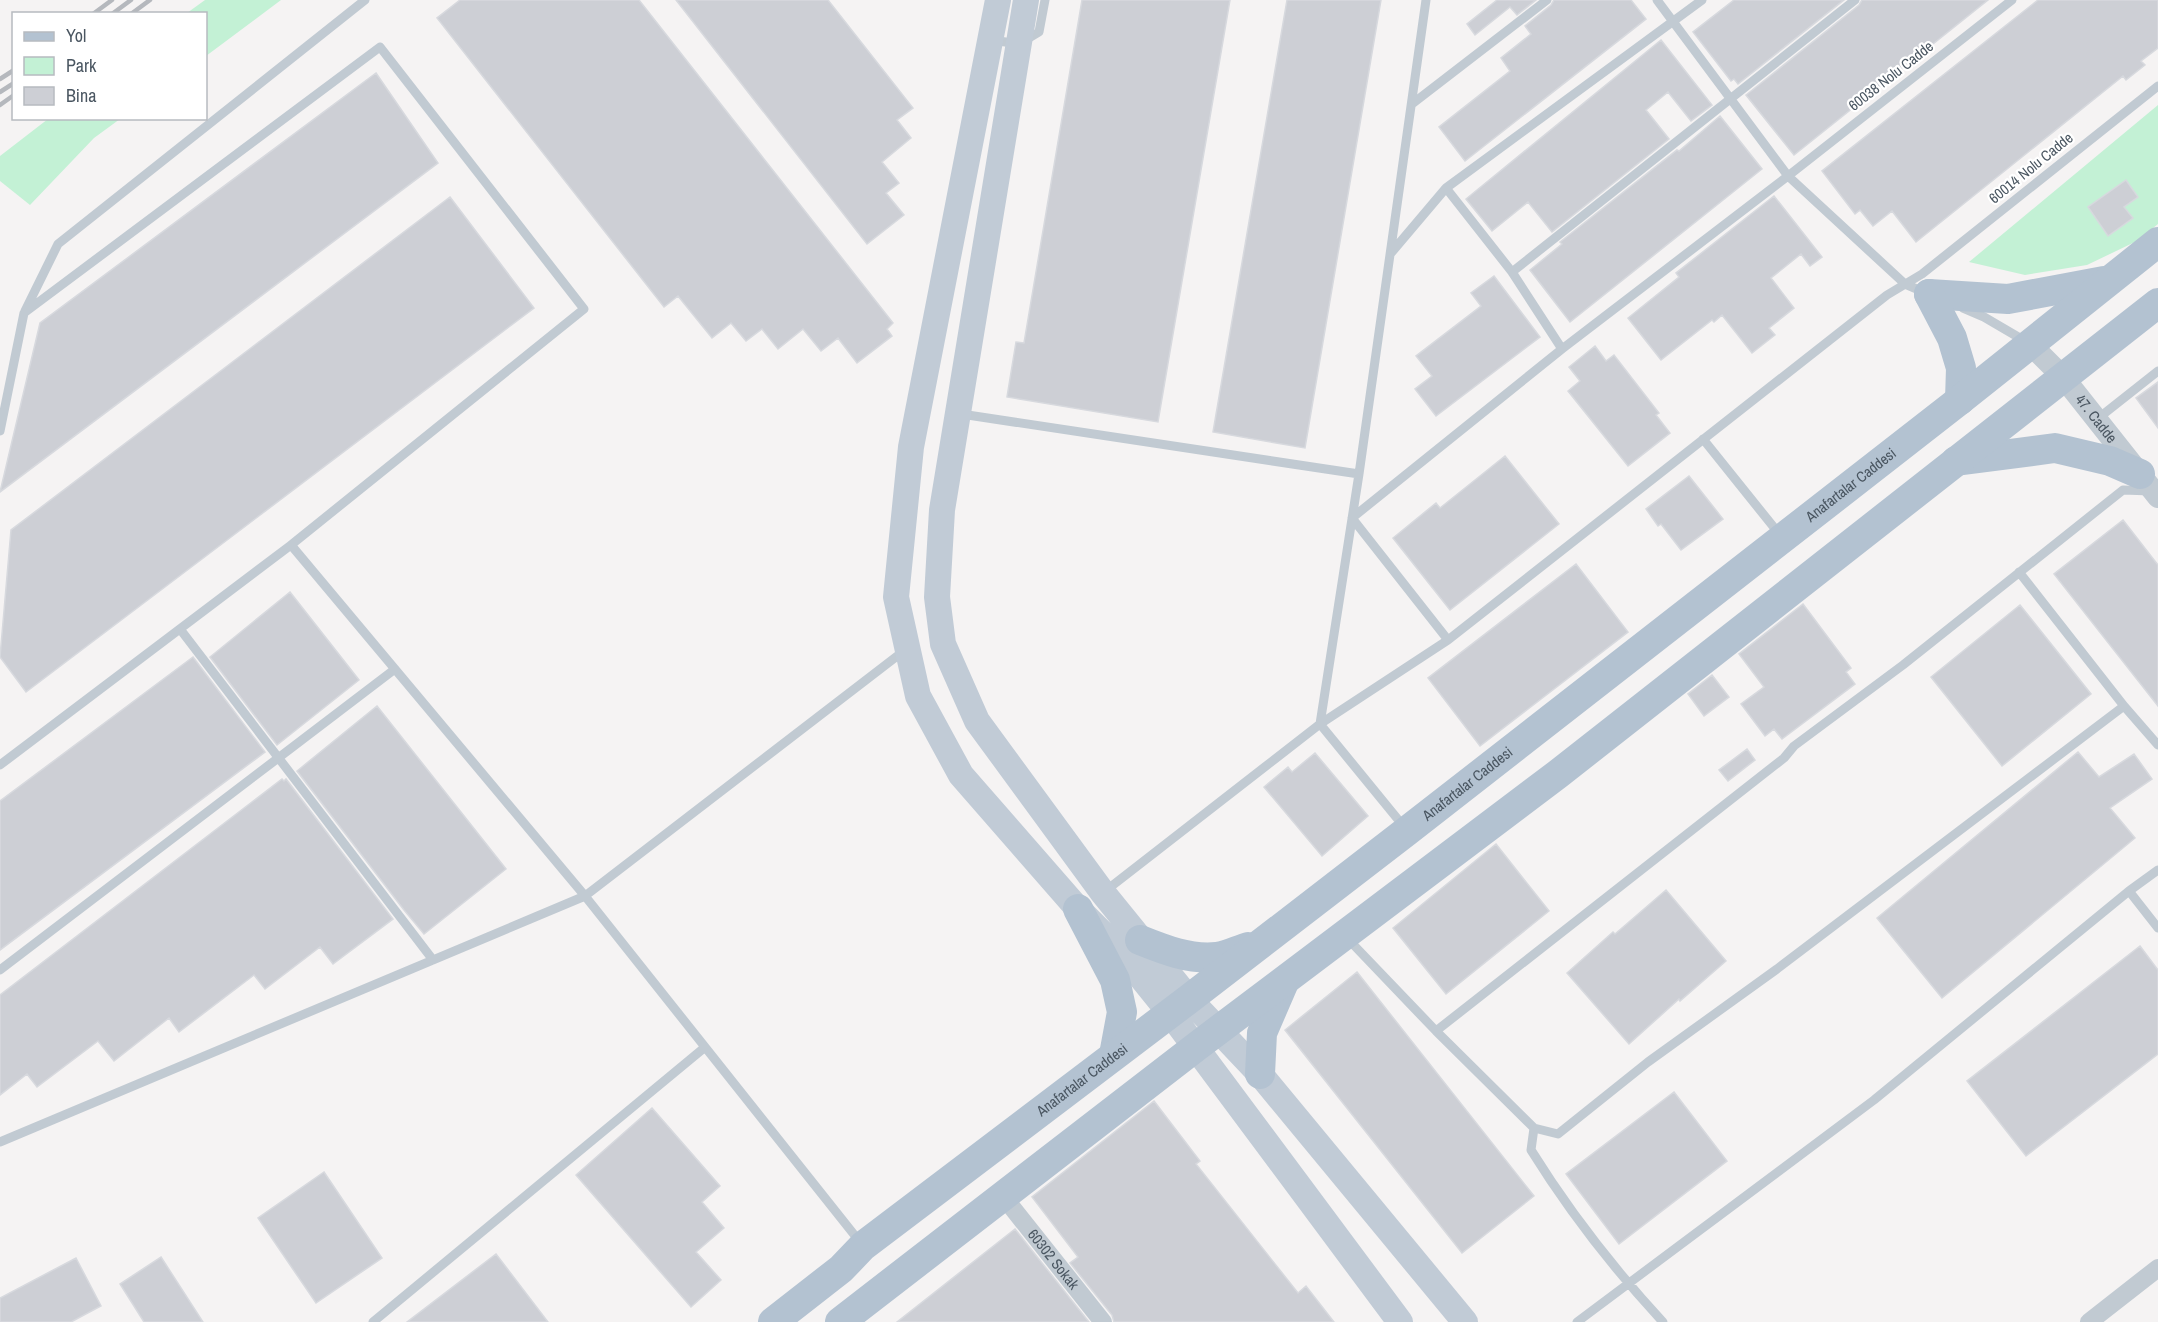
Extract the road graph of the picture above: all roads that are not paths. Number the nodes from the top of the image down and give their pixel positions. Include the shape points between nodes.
1 (365, 0) edge
2 (998, 0) edge
3 (1026, 0) edge
4 (1045, 0) edge
5 (1426, 0) edge
6 (1547, 0) edge
7 (1657, 0) edge
8 (1702, 0) edge
9 (1855, 0) edge
10 (2012, 0) edge
11 (1674, 21) junction
12 (990, 40) junction
13 (1019, 44) junction
14 (2158, 86) edge
15 (1732, 99) junction
16 (1412, 105) junction
17 (1788, 176) junction
18 (1446, 189) junction
19 (2158, 242) edge
20 (1390, 254) junction
21 (1512, 272) junction
22 (2108, 281) junction
23 (1919, 284) junction
24 (2158, 303) edge
25 (24, 314) junction
26 (2030, 344) junction
27 (1562, 349) junction
28 (2158, 371) edge
29 (2063, 377) junction
30 (1960, 400) junction
31 (958, 413) junction
32 (2096, 420) junction
33 (0, 431) edge
34 (1703, 439) junction
35 (1956, 461) junction
36 (1359, 474) junction
37 (2152, 487) edge
38 (1352, 518) junction
39 (1782, 537) junction
40 (291, 545) junction
41 (2019, 572) junction
42 (180, 629) junction
43 (1448, 640) junction
44 (907, 648) junction
45 (395, 669) junction
46 (2124, 706) junction
47 (1320, 724) junction
48 (2158, 745) edge
49 (278, 758) junction
50 (0, 765) edge
51 (1407, 831) junction
52 (2158, 870) edge
53 (2129, 891) junction
54 (1103, 893) junction
55 (585, 896) junction
56 (1078, 909) junction
57 (2158, 928) edge
58 (1344, 935) junction
59 (1140, 940) junction
60 (1265, 940) junction
61 (433, 960) junction
62 (0, 970) edge
63 (1285, 979) junction
64 (1180, 1006) junction
65 (1220, 1030) junction
66 (1436, 1031) junction
67 (1196, 1047) junction
68 (704, 1048) junction
69 (1114, 1055) junction
70 (1260, 1074) junction
71 (1534, 1128) junction
72 (0, 1142) edge
73 (1003, 1196) junction
74 (863, 1246) junction
75 (2158, 1268) edge
76 (1628, 1284) junction
77 (373, 1322) edge
78 (773, 1322) edge
79 (840, 1322) edge
80 (1103, 1322) edge
81 (1400, 1322) edge
82 (1465, 1322) edge
83 (1577, 1322) edge
84 (1663, 1322) edge
85 (2089, 1322) edge

1 - 25 lane via 58,244
2 - 12 main road
3 - 13 main road
4 - 13 lane via 1039,32
5 - 16 lane
6 - 16 lane
7 - 11 lane
8 - 11 lane
9 - 15 lane
10 - 17 lane, 60038 Nolu Cadde
11 - 15 lane
11 - 18 lane
12 - 13 lane
12 - 44 main road via 911,447 896,597
13 - 31 main road
14 - 23 lane, 60014 Nolu Cadde
15 - 17 lane
15 - 21 lane
16 - 20 lane
17 - 23 lane
17 - 27 lane, 60038 Nolu Cadde
18 - 20 lane
18 - 21 lane
19 - 22 main road, Anafartalar Caddesi
20 - 36 lane
21 - 27 lane
22 - 23 main road via 2008,299
22 - 26 main road, Anafartalar Caddesi
23 - 26 lane
23 - 30 main road via 1952,338 1961,368
23 - 34 lane, 60014 Nolu Cadde via 1887,295
24 - 29 main road
25 - 33 lane
25 - 40 lane via 380,47 584,309
26 - 29 street, 47. Cadde
26 - 30 main road, Anafartalar Caddesi
27 - 38 lane, 60038 Nolu Cadde
28 - 32 lane
29 - 32 street, 47. Cadde
29 - 35 main road
30 - 39 main road, Anafartalar Caddesi
31 - 36 lane
31 - 54 main road via 942,510 938,597 943,644 977,721
32 - 37 street, 47. Cadde
34 - 39 lane
34 - 43 lane, 60014 Nolu Cadde
35 - 37 main road via 2055,448 2110,461
35 - 58 main road via 1567,767
36 - 38 lane
37 - 41 lane via 2123,490
38 - 43 lane
38 - 47 lane
39 - 51 main road, Anafartalar Caddesi
40 - 42 lane
40 - 45 lane
41 - 46 lane
41 - 66 lane
42 - 49 lane
42 - 50 lane
43 - 47 lane, 60014 Nolu Cadde
44 - 55 lane
44 - 56 main road via 918,696 961,775
45 - 49 lane
45 - 55 lane
46 - 48 lane
46 - 71 lane via 1648,1062 1558,1134
47 - 51 lane
47 - 54 lane, 60014 Nolu Cadde
49 - 61 lane
49 - 62 lane
51 - 60 main road, Anafartalar Caddesi
52 - 53 lane
53 - 57 lane
53 - 76 lane via 1874,1100
54 - 59 main road
55 - 61 lane
55 - 68 lane
56 - 64 main road
56 - 69 main road via 1115,980 1122,1012
58 - 63 main road
58 - 66 lane
59 - 60 main road via 1193,957 1219,957
59 - 64 main road
60 - 64 main road, Anafartalar Caddesi
61 - 72 lane
63 - 65 main road
63 - 70 main road via 1262,1033
64 - 65 main road
64 - 67 main road
64 - 69 main road, Anafartalar Caddesi
65 - 67 main road
65 - 70 main road
66 - 71 lane
67 - 73 main road
67 - 81 main road
68 - 74 lane
68 - 77 lane
69 - 74 main road, Anafartalar Caddesi
70 - 82 main road
71 - 76 lane via 1531,1150 1553,1186
73 - 79 main road
73 - 80 street, 60302 Sokak
74 - 78 main road, Anafartalar Caddesi via 841,1269
75 - 85 street
76 - 83 lane
76 - 84 lane

